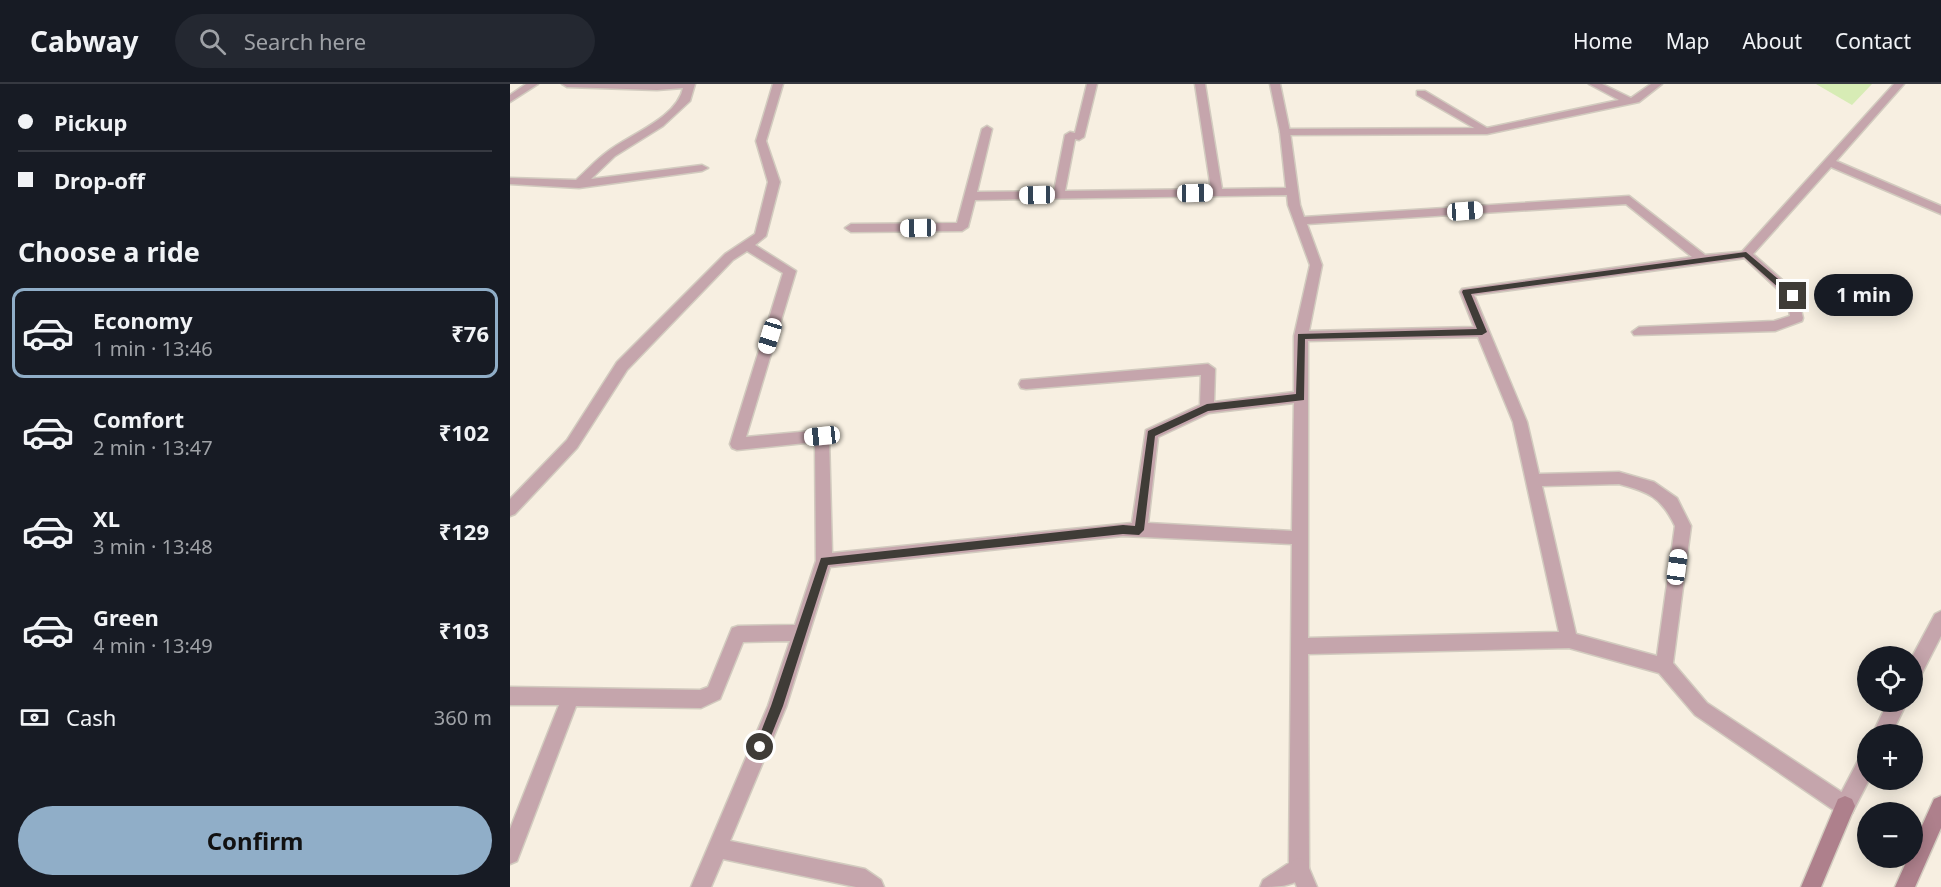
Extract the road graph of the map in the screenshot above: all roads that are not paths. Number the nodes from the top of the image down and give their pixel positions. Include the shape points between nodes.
1 (533, 84) edge
2 (567, 84) edge
3 (689, 84) edge
4 (778, 84) edge
5 (1092, 84) edge
6 (1200, 84) edge
7 (1275, 84) edge
8 (1594, 84) edge
9 (1657, 84) edge
10 (1899, 84) edge
11 (1421, 93) dead end
12 (510, 99) edge
13 (1629, 101) junction
14 (987, 129) dead end
15 (1487, 131) junction
16 (1285, 132) junction
17 (1829, 162) junction
18 (702, 168) dead end
19 (510, 181) edge
20 (579, 184) junction
21 (1292, 191) junction
22 (1217, 192) junction
23 (1059, 195) junction
24 (969, 196) junction
25 (1941, 210) edge
26 (1300, 221) junction
27 (851, 228) dead end
28 (746, 245) junction
29 (1746, 254) junction
30 (1704, 260) junction
31 (1482, 332) junction
32 (1639, 332) dead end
33 (1301, 336) junction
34 (1026, 384) dead end
35 (1300, 397) junction
36 (1207, 408) junction
37 (1533, 480) junction
38 (510, 508) edge
39 (1139, 530) junction
40 (1300, 538) junction
41 (824, 561) junction
42 (1941, 619) edge
43 (801, 633) junction
44 (1569, 640) junction
45 (1299, 646) junction
46 (1923, 654) edge
47 (1664, 666) junction
48 (510, 696) edge
49 (571, 697) junction
50 (1857, 783) edge
51 (1845, 806) junction
52 (1941, 806) edge
53 (719, 848) junction
54 (510, 854) edge
55 (1299, 868) junction
56 (701, 887) edge
57 (874, 887) edge
58 (1270, 887) edge
59 (1307, 887) edge
60 (1811, 887) edge
61 (1905, 887) edge

1 - 12 street
2 - 3 street
3 - 20 street via 686,99 659,124 611,154
4 - 28 street via 761,141 774,182 760,236
5 - 23 street via 1079,137 1070,135
6 - 22 street
7 - 16 street
8 - 13 street
9 - 13 street
10 - 17 street
11 - 15 street
13 - 15 street
14 - 24 street
15 - 16 street
16 - 21 street
17 - 25 street
17 - 29 street
18 - 20 street
19 - 20 street
21 - 22 street
21 - 26 street
22 - 23 street
23 - 24 street
24 - 27 street via 962,227
26 - 30 street via 1629,200
26 - 33 street via 1316,265
28 - 38 street via 729,257 622,366 572,444
28 - 41 street via 790,271 737,444 822,436
29 - 30 street
29 - 32 street via 1793,296 1797,318 1774,326
30 - 31 street via 1466,292
31 - 33 street
31 - 37 street via 1520,422
33 - 35 street
34 - 36 street via 1208,369
35 - 36 street
35 - 40 street
36 - 39 street via 1151,434
37 - 44 street
37 - 47 street via 1619,478 1649,486 1672,503 1683,526
39 - 40 street
39 - 41 street
40 - 45 street
41 - 43 street
42 - 46 street
43 - 49 street via 738,634 714,693 701,699
43 - 53 street via 777,706
44 - 45 street
44 - 47 street
45 - 55 street
47 - 51 street via 1701,709
48 - 49 street
49 - 54 street
50 - 51 street
51 - 60 main road
52 - 61 main road
53 - 56 street
53 - 57 street via 865,879
55 - 58 street
55 - 59 street

